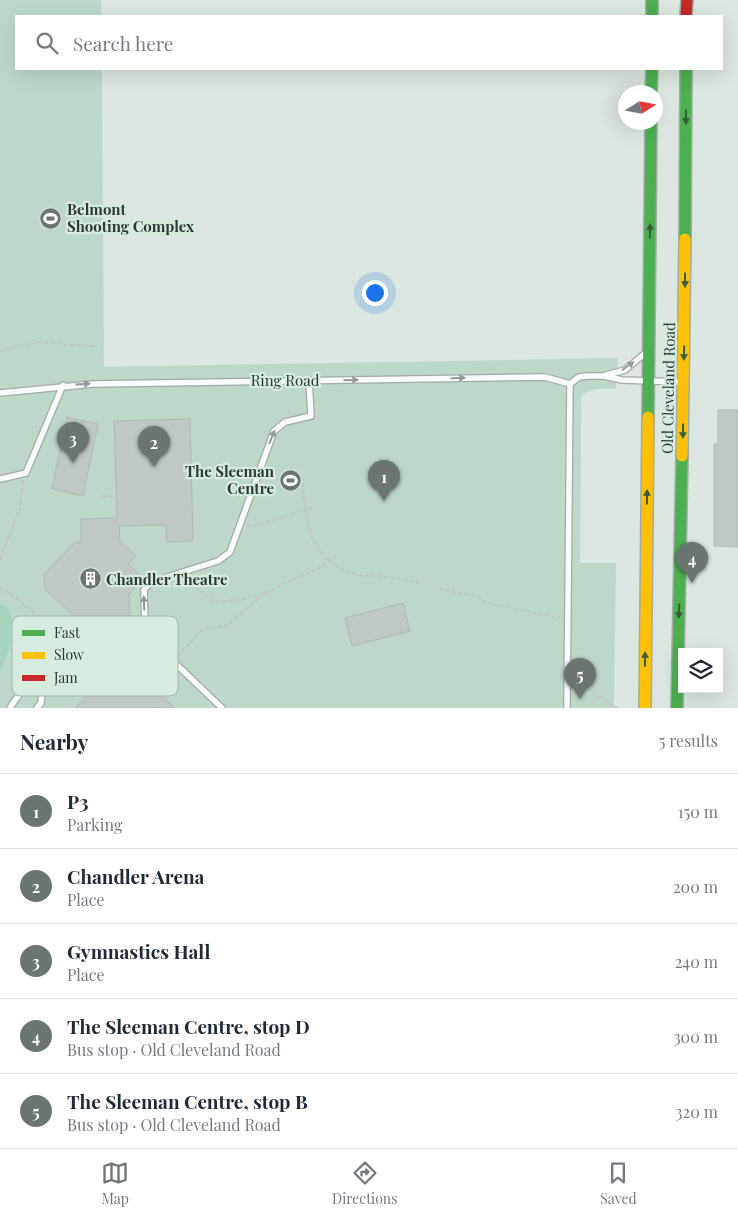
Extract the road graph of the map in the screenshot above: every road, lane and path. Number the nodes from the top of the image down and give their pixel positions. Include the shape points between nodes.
1 (652, 0) edge
2 (687, 0) edge
3 (652, 15) edge
4 (686, 15) edge
5 (652, 70) edge
6 (686, 70) edge
7 (651, 85) edge
8 (651, 130) edge
9 (97, 348) dead end
10 (648, 350) junction
11 (0, 351) edge
12 (604, 376) junction
13 (309, 380) junction
14 (648, 381) junction
15 (684, 382) junction
16 (570, 384) junction
17 (63, 385) junction
18 (0, 392) edge
19 (22, 474) junction
20 (0, 479) edge
21 (303, 483) dead end
22 (102, 496) dead end
23 (116, 497) dead end
24 (314, 507) dead end
25 (304, 510) junction
26 (236, 537) junction
27 (339, 554) dead end
28 (0, 559) edge
29 (329, 562) junction
30 (181, 573) junction
31 (419, 583) dead end
32 (0, 587) edge
33 (440, 589) dead end
34 (266, 592) junction
35 (38, 616) edge
36 (144, 616) edge
37 (554, 618) dead end
38 (178, 655) edge
39 (178, 667) edge
40 (581, 686) dead end
41 (17, 696) edge
42 (42, 696) edge
43 (10, 708) edge
44 (37, 708) edge
45 (222, 708) edge
46 (567, 708) edge
47 (617, 708) edge
48 (645, 708) edge
49 (677, 708) edge

1 - 3 highway
2 - 4 highway
5 - 7 highway
6 -> 15 highway, Old Cleveland Road
10 -> 8 highway, Old Cleveland Road
9 - 11 path via 39,342
12 -> 10 lane via 625,370
10 - 14 highway, Old Cleveland Road
12 - 14 lane
12 - 16 lane via 579,377
13 -> 16 lane, Ring Road via 545,377
17 -> 13 lane, Ring Road
26 -> 13 lane via 276,428 285,422 311,416
14 - 15 lane
48 -> 14 highway, Old Cleveland Road
15 -> 49 highway, Old Cleveland Road
16 - 46 lane
17 - 18 lane, Ring Road
17 - 19 lane via 30,466
19 - 20 lane
19 - 28 path via 24,485 20,509
21 - 25 path
22 - 23 path
24 - 25 path
25 - 26 path via 246,526 242,537
25 - 29 path via 314,542
26 - 30 lane via 224,558
27 - 29 path
29 - 31 path via 360,576
29 - 34 path
30 - 34 path via 215,602 245,600
36 -> 30 lane via 146,586
32 - 35 path
33 - 37 path
34 - 38 path via 227,626 201,631
39 - 45 lane
40 - 47 path
41 - 43 lane
42 - 44 lane

